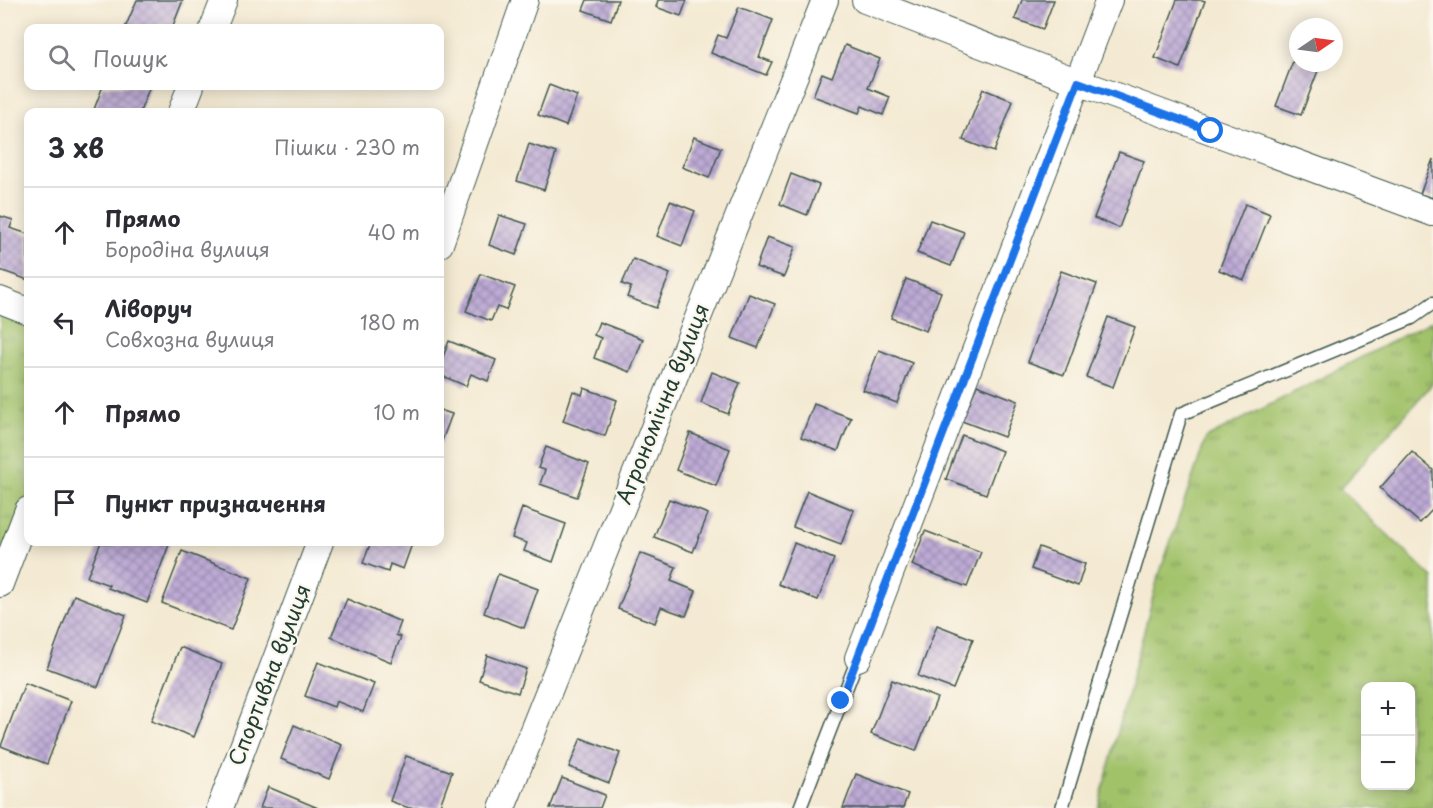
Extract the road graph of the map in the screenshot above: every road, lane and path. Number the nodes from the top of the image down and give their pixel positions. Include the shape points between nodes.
1 (224, 0) edge
2 (525, 0) edge
3 (825, 0) edge
4 (865, 0) edge
5 (1109, 0) edge
6 (215, 24) edge
7 (1078, 82) junction
8 (189, 90) edge
9 (183, 108) edge
10 (1433, 213) edge
11 (444, 233) edge
12 (0, 300) edge
13 (1433, 303) edge
14 (24, 309) edge
15 (24, 518) edge
16 (318, 546) edge
17 (5, 554) edge
18 (0, 584) edge
19 (858, 658) joint
20 (220, 808) edge
21 (502, 808) edge
22 (800, 808) edge
23 (1062, 808) edge

1 - 6 street
2 - 11 street
3 - 21 street, Агрономічна вулиця
4 - 7 street
5 - 7 street
7 - 10 street
7 - 19 street
8 - 9 street
12 - 14 street
13 - 23 lane via 1412,318 1180,414
15 - 17 street
16 - 20 street, Спортивна вулиця
17 - 18 street
19 - 22 lane

